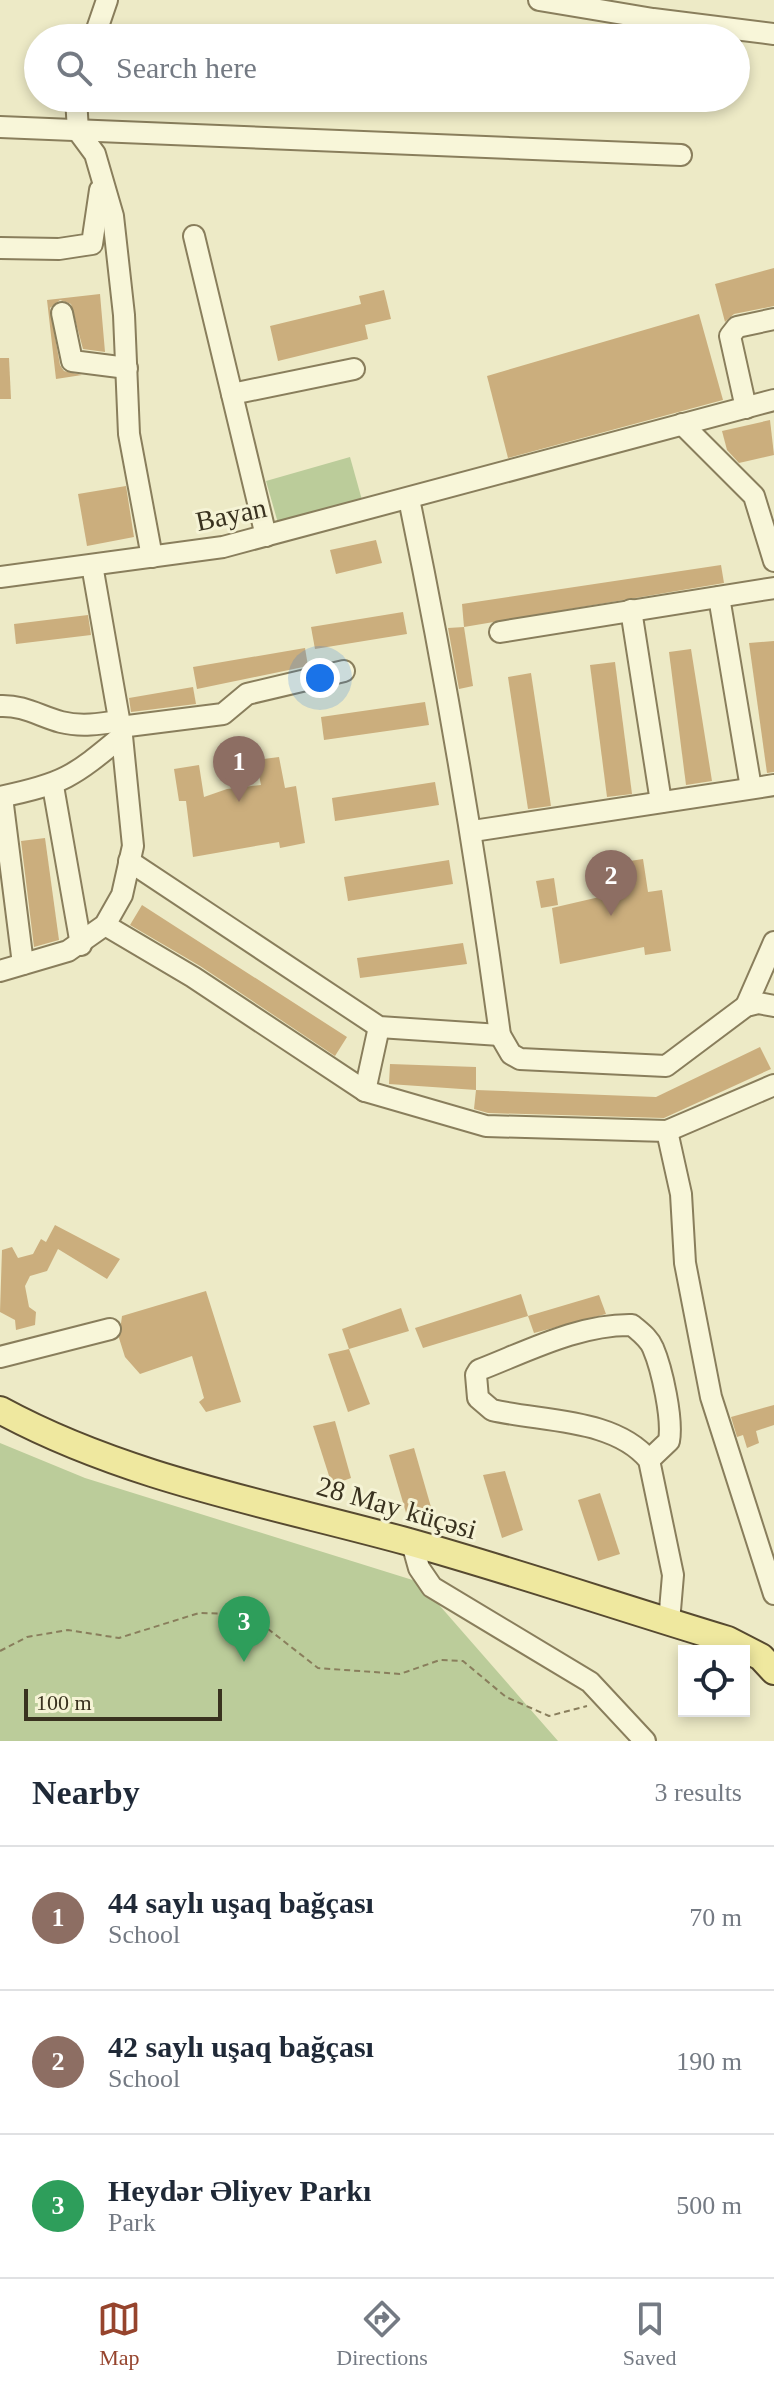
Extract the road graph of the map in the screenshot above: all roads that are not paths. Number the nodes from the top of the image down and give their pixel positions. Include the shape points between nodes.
1 (107, 0) edge
2 (539, 0) edge
3 (99, 24) edge
4 (693, 24) edge
5 (750, 31) edge
6 (774, 34) edge
7 (77, 112) edge
8 (0, 127) edge
9 (78, 131) junction
10 (681, 155) dead end
11 (102, 173) junction
12 (194, 236) dead end
13 (0, 248) edge
14 (62, 313) dead end
15 (774, 319) edge
16 (127, 368) junction
17 (354, 369) dead end
18 (232, 394) junction
19 (774, 400) edge
20 (746, 408) junction
21 (682, 424) junction
22 (409, 499) junction
23 (266, 536) junction
24 (772, 549) edge
25 (152, 557) junction
26 (92, 565) junction
27 (0, 577) edge
28 (774, 588) edge
29 (719, 597) junction
30 (631, 610) junction
31 (500, 632) dead end
32 (344, 671) dead end
33 (0, 706) edge
34 (120, 728) junction
35 (774, 785) edge
36 (53, 786) junction
37 (751, 788) junction
38 (1, 797) edge
39 (661, 802) junction
40 (473, 831) junction
41 (129, 861) junction
42 (105, 925) junction
43 (774, 942) edge
44 (81, 945) junction
45 (23, 964) junction
46 (0, 971) edge
47 (746, 1006) junction
48 (774, 1006) edge
49 (379, 1027) junction
50 (500, 1035) junction
51 (774, 1085) edge
52 (365, 1091) junction
53 (667, 1131) junction
54 (110, 1329) dead end
55 (0, 1357) edge
56 (0, 1410) edge
57 (649, 1460) junction
58 (412, 1543) junction
59 (774, 1594) edge
60 (669, 1622) junction
61 (774, 1671) edge
62 (645, 1741) edge

1 - 3 street
2 - 4 street
5 - 6 street
7 - 9 street
8 - 9 street
9 - 10 street
9 - 11 street
11 - 13 street via 92,244
11 - 16 street via 113,216
12 - 18 street
14 - 16 street via 72,361
15 - 20 street via 737,327 730,336
16 - 25 street via 129,434
17 - 18 street
18 - 23 street
19 - 20 street, Bayan
20 - 21 street, Bayan
21 - 22 street, Bayan
21 - 24 street via 754,496
22 - 23 street, Bayan
22 - 40 street
23 - 25 street, Bayan
25 - 26 street, Bayan
26 - 27 street, Bayan
26 - 34 street
28 - 29 street
29 - 30 street
29 - 37 street
30 - 31 street
30 - 39 street
32 - 34 street via 247,694 223,714
33 - 34 street via 20,706 62,722
34 - 36 street via 77,773
34 - 41 street via 133,846
35 - 37 street
36 - 38 street
36 - 44 street
37 - 39 street
38 - 45 street
39 - 40 street
40 - 50 street
41 - 42 street via 122,895
41 - 49 street
42 - 44 street
42 - 52 street
43 - 47 street
44 - 45 street
45 - 46 street
47 - 48 street
47 - 50 street via 666,1066 520,1059
49 - 50 street
49 - 52 street
51 - 53 street
52 - 53 street via 486,1126
53 - 59 street via 711,1397
54 - 55 street
56 - 58 main road, 28 May küçəsi via 53,1439 125,1466
57 - 57 street via 614,1434 492,1410 478,1398 476,1375 600,1326 632,1325 653,1349 670,1421 669,1441
57 - 60 street via 673,1575
58 - 60 main road, 28 May küçəsi
58 - 62 street via 432,1587 590,1682
60 - 61 main road, 28 May küçəsi via 728,1640 761,1657

